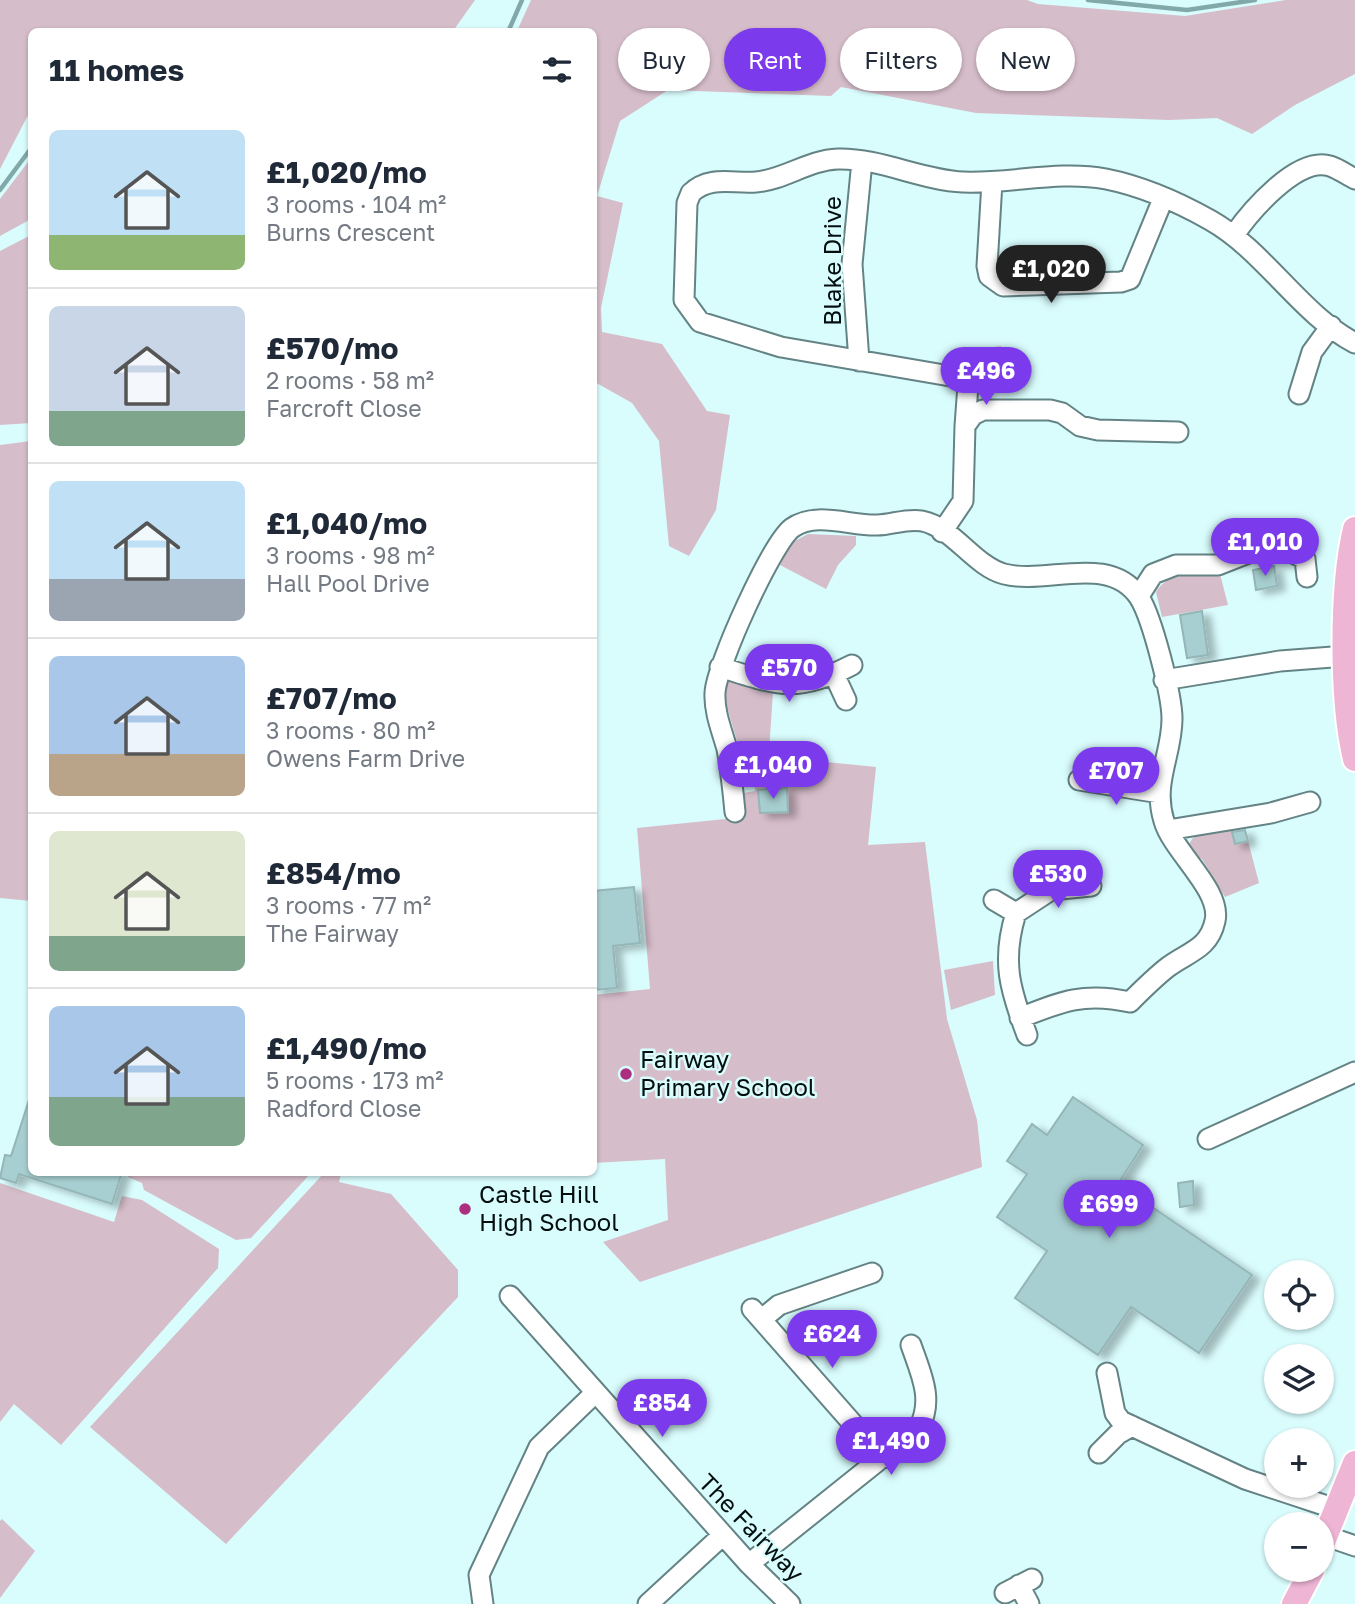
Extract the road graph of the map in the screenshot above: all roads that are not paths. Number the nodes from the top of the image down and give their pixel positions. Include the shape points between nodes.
1 (862, 161) junction
2 (992, 183) junction
3 (1354, 186) edge
4 (1163, 199) junction
5 (1234, 235) junction
6 (1331, 326) junction
7 (1355, 343) edge
8 (859, 361) junction
9 (1301, 394) dead end
10 (965, 426) junction
11 (1178, 432) dead end
12 (1355, 529) edge
13 (942, 532) junction
14 (1307, 578) dead end
15 (1139, 597) junction
16 (1346, 656) junction
17 (852, 665) dead end
18 (720, 667) junction
19 (834, 674) junction
20 (1164, 680) junction
21 (846, 700) dead end
22 (1352, 729) edge
23 (1355, 759) edge
24 (1079, 780) dead end
25 (1160, 793) junction
26 (1310, 802) dead end
27 (735, 812) dead end
28 (1168, 830) junction
29 (1091, 886) dead end
30 (994, 900) dead end
31 (1016, 913) junction
32 (1355, 1072) edge
33 (1208, 1139) dead end
34 (858, 1274) dead end
35 (510, 1296) dead end
36 (911, 1345) dead end
37 (1107, 1373) dead end
38 (594, 1394) junction
39 (1132, 1426) junction
40 (1099, 1453) dead end
41 (883, 1458) junction
42 (1355, 1463) edge
43 (1336, 1508) junction
44 (1334, 1513) edge
45 (723, 1535) junction
46 (1334, 1543) edge
47 (1355, 1546) edge
48 (749, 1564) junction
49 (1306, 1582) edge
50 (1019, 1586) dead end
51 (483, 1604) edge
52 (648, 1604) edge
53 (790, 1604) edge
54 (1029, 1604) edge
55 (1294, 1604) edge

1 - 2 street via 918,176
1 - 8 street, Blake Drive via 852,264
1 - 8 street via 814,162 759,182 710,181 698,186 687,203 684,300 692,315 710,326 781,347
2 - 4 street via 1063,175 1104,178 1138,186
2 - 4 street via 987,266 989,276 1003,286 1130,279
3 - 5 street via 1330,166 1309,168 1253,208
4 - 5 street
5 - 6 street
6 - 7 street
6 - 9 street via 1312,352
8 - 10 street via 954,379
10 - 11 street via 983,410 1050,410 1098,430
10 - 13 street via 963,501
12 - 16 main road via 1350,548
13 - 15 street via 1000,573 1028,579 1085,571 1104,574
13 - 18 street via 924,521 880,526 808,521 793,527 781,539
14 - 15 street via 1304,559 1276,549 1251,552 1218,565 1176,565 1153,573
15 - 20 street
16 - 20 street
16 - 22 main road
17 - 19 street
18 - 19 street via 773,684 803,685
18 - 27 street via 714,696
19 - 21 street
20 - 25 street via 1172,720
22 - 23 main road
24 - 25 street
25 - 28 street
26 - 28 street
28 - 31 street via 1214,900 1217,918 1200,950 1169,966 1130,1002 1087,996 1062,1001 1024,1026 1008,976
29 - 31 street via 1051,890
30 - 31 street
32 - 33 street
34 - 41 street via 757,1314
35 - 38 street, The Fairway
36 - 41 street via 925,1367 924,1418
37 - 39 street via 1115,1412
38 - 45 street, The Fairway
38 - 51 street via 539,1447 479,1576
39 - 40 street
39 - 43 street via 1245,1479
41 - 48 street
42 - 43 main road
43 - 44 main road
45 - 48 street, The Fairway
45 - 52 street
46 - 47 street
48 - 53 street, The Fairway
49 - 55 main road
50 - 54 street

